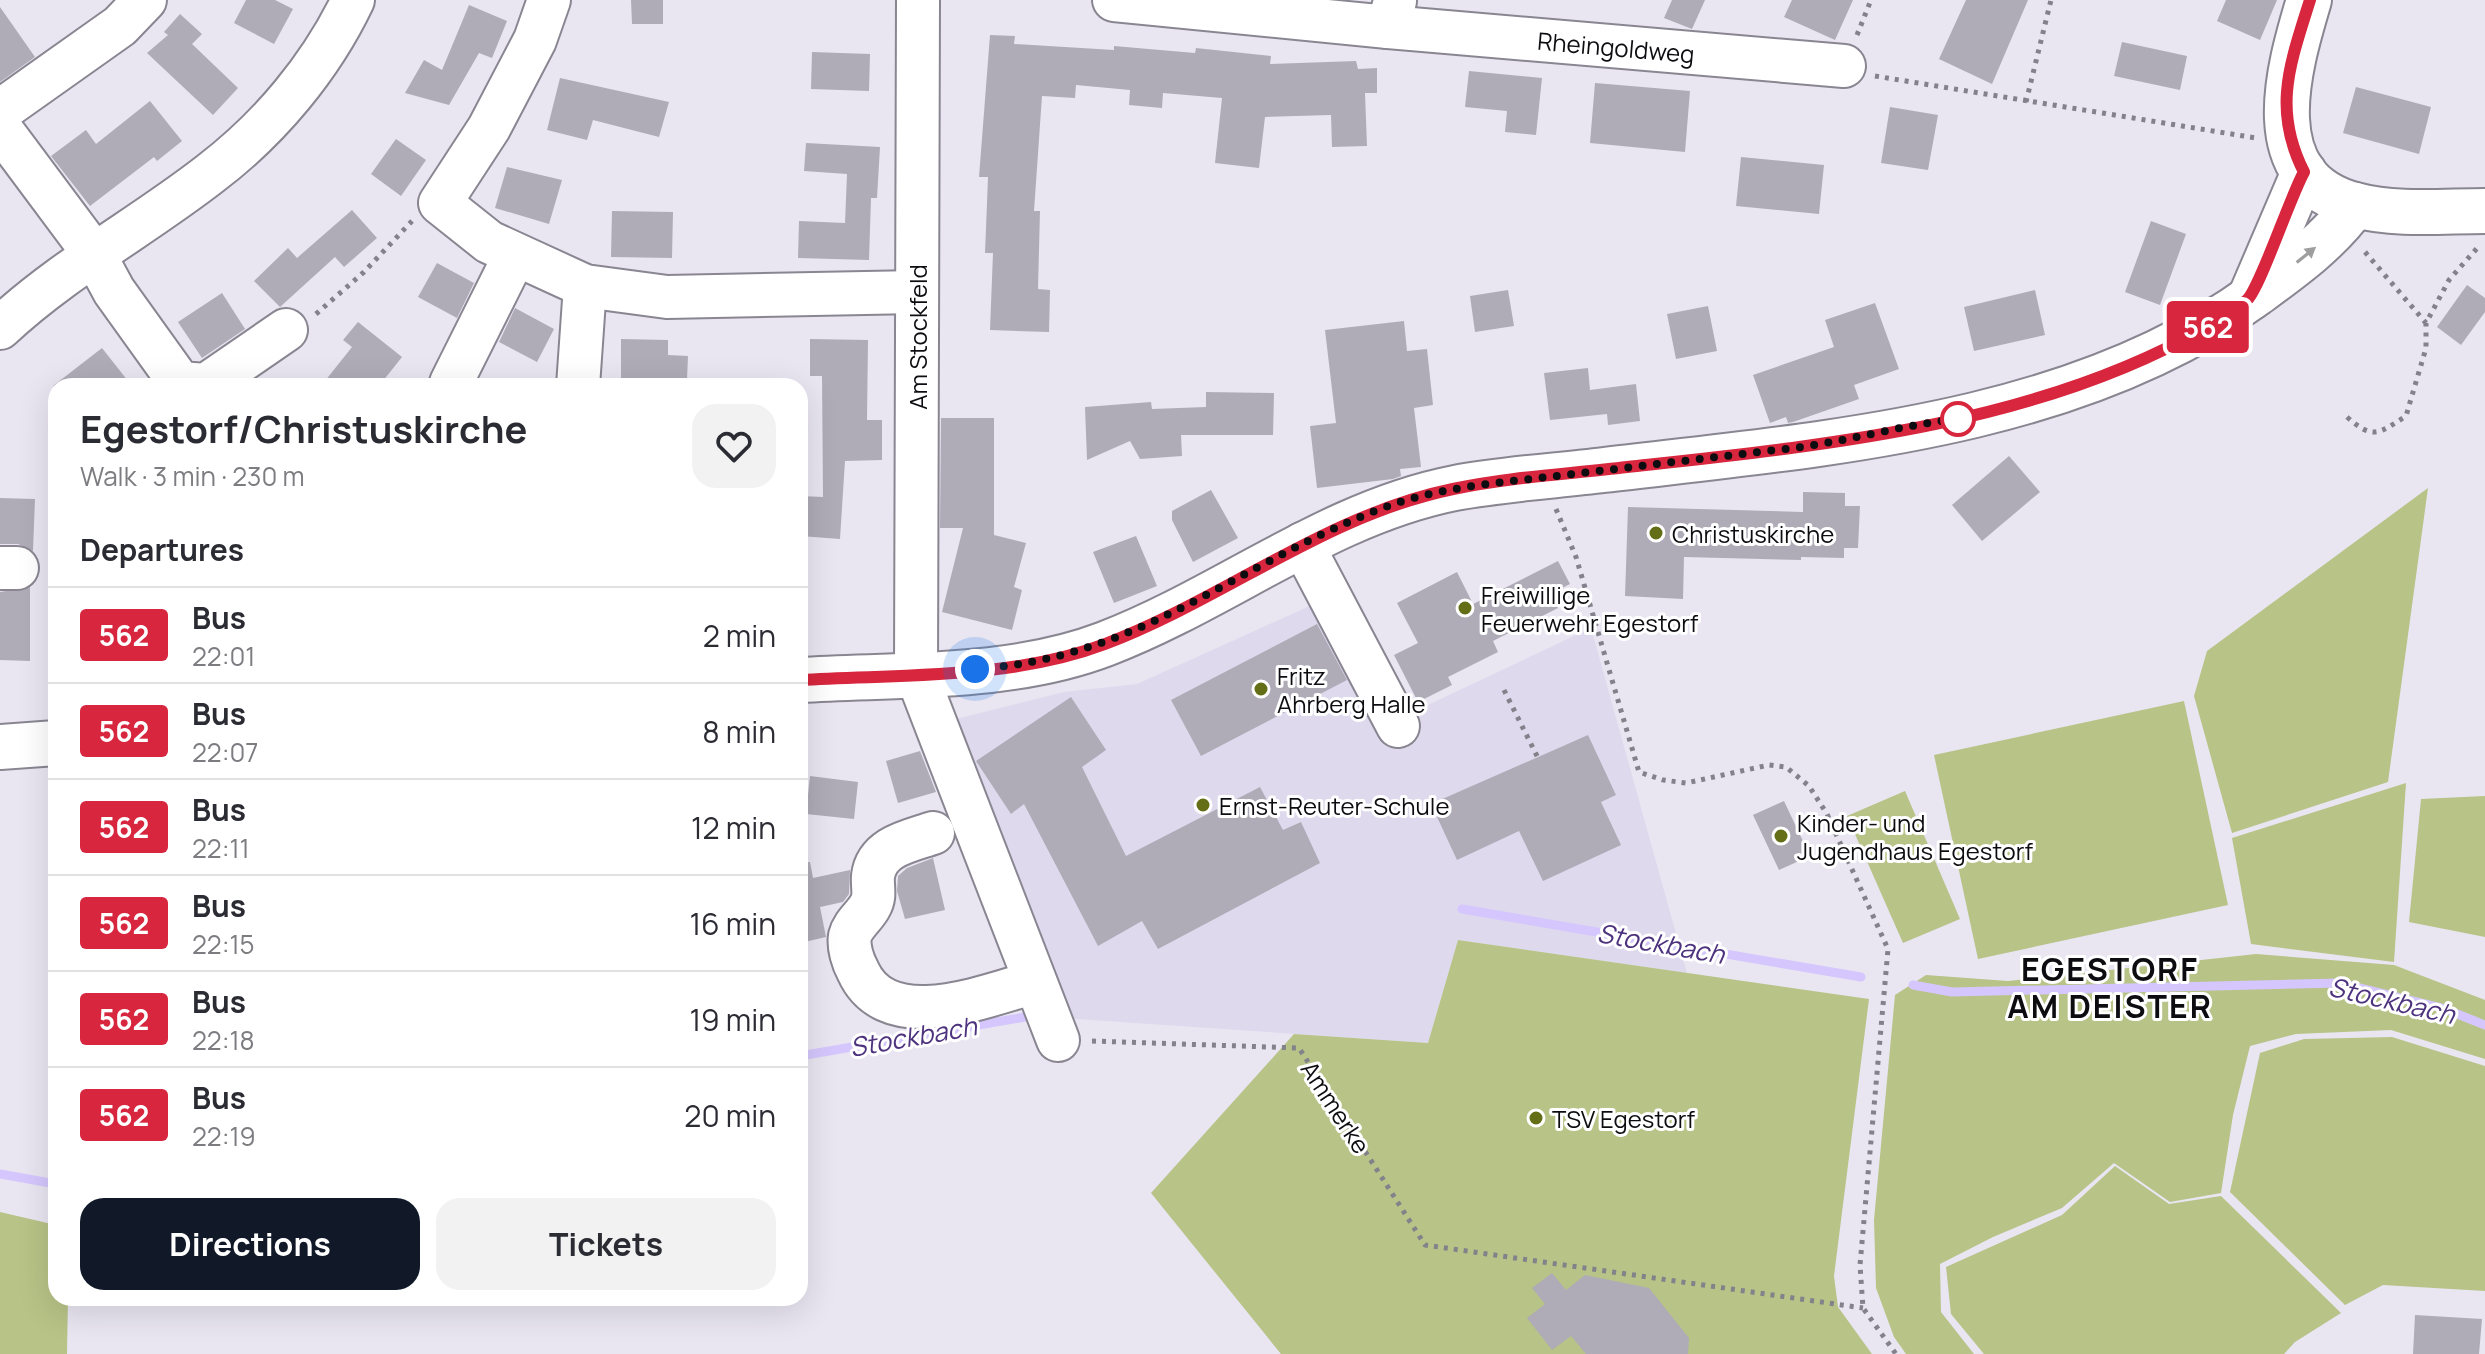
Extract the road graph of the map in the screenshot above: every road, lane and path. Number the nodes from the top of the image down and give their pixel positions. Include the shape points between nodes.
1 (145, 0) edge
2 (353, 0) edge
3 (549, 0) edge
4 (918, 0) edge
5 (1114, 0) edge
6 (2051, 0) edge
7 (2309, 0) edge
8 (1392, 14) edge
9 (1844, 66) joint
10 (2026, 102) junction
11 (0, 111) edge
12 (0, 128) edge
13 (2296, 157) junction
14 (440, 203) junction
15 (2355, 205) junction
16 (2485, 211) edge
17 (2485, 239) edge
18 (2365, 252) dead end
19 (94, 254) junction
20 (515, 255) junction
21 (585, 286) junction
22 (917, 292) junction
23 (2250, 298) junction
24 (2426, 323) junction
25 (0, 328) edge
26 (286, 330) joint
27 (176, 378) edge
28 (216, 378) edge
29 (454, 378) edge
30 (579, 378) edge
31 (2347, 417) dead end
32 (1543, 477) junction
33 (1302, 544) junction
34 (916, 673) junction
35 (808, 680) edge
36 (1504, 690) dead end
37 (1398, 726) dead end
38 (48, 744) edge
39 (0, 747) edge
40 (1538, 758) dead end
41 (933, 833) dead end
42 (1035, 982) junction
43 (1058, 1040) joint
44 (1863, 1308) junction
45 (1896, 1354) edge

1 - 11 street via 120,26
2 - 19 street via 313,67 269,121 213,172
3 - 14 street via 535,40 489,128
4 - 22 street, Am Stockfeld
5 - 8 street, Rheingoldweg
6 - 10 path
7 - 13 main road via 2287,85 2285,114
8 - 9 street, Rheingoldweg
9 - 10 path via 1853,72
10 - 13 path
12 - 19 street
13 - 15 main road via 2318,186
13 - 23 main road
14 - 20 street via 489,242
14 - 26 path via 416,218 303,325
15 - 16 main road
23 -> 15 main road via 2337,229
17 - 24 path via 2449,280
18 - 24 path
19 - 25 street
19 - 27 street
20 - 21 street
20 - 29 street
21 - 22 street via 667,297
21 - 30 street
22 - 34 street, Am Stockfeld
23 - 32 main road via 2159,353 1958,419 1820,445
24 - 31 path via 2426,348 2406,416 2374,434
26 - 28 street
32 - 33 main road via 1455,488 1385,507
32 - 44 path via 1576,557 1639,772 1686,783 1769,765 1786,767 1809,786 1827,814 1888,949 1860,1265
33 - 34 main road via 1182,610 1103,645 1050,660
33 - 37 street
34 - 35 main road
34 - 42 street
36 - 40 path
38 - 39 main road
41 - 42 street via 892,847 874,871 874,897 850,937 863,982 888,1003 924,1008
42 - 43 street
43 - 44 path, Ammerke via 1299,1048 1425,1245
44 - 45 path

